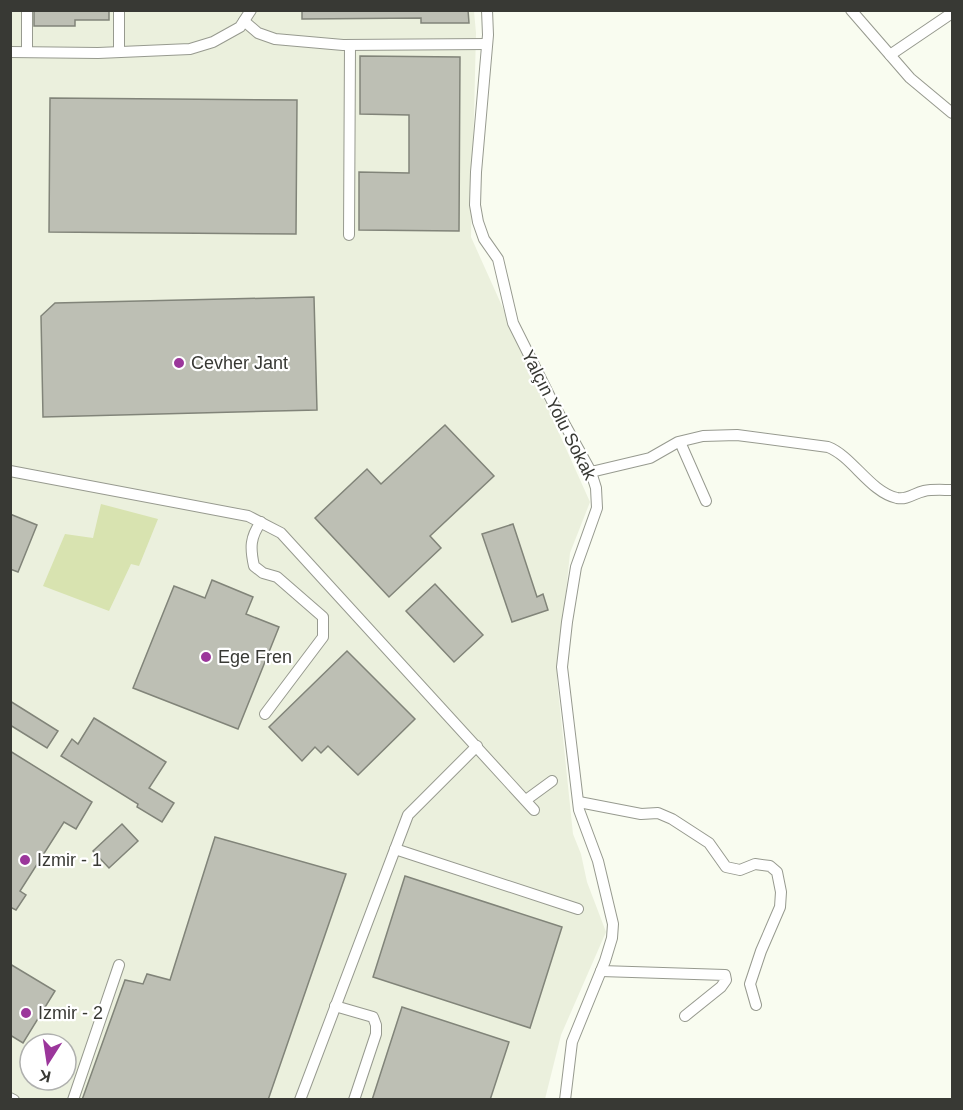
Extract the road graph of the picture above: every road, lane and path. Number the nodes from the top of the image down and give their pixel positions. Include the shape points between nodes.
1 (27, 10) edge
2 (119, 10) edge
3 (251, 10) edge
4 (487, 10) edge
5 (851, 10) edge
6 (952, 13) edge
7 (244, 21) junction
8 (487, 44) junction
9 (350, 45) junction
10 (10, 52) edge
11 (27, 52) junction
12 (119, 52) junction
13 (890, 55) junction
14 (952, 113) edge
15 (349, 236) dead end
16 (680, 442) junction
17 (10, 471) edge
18 (591, 472) junction
19 (952, 490) edge
20 (706, 501) dead end
21 (261, 522) junction
22 (265, 714) dead end
23 (477, 746) junction
24 (552, 781) dead end
25 (526, 800) junction
26 (579, 802) junction
27 (534, 810) dead end
28 (395, 849) junction
29 (578, 909) dead end
30 (119, 965) dead end
31 (601, 971) junction
32 (756, 1005) dead end
33 (335, 1006) junction
34 (685, 1016) dead end
35 (73, 1100) edge
36 (300, 1100) edge
37 (354, 1100) edge
38 (565, 1100) edge

1 - 11 street
2 - 12 street
3 - 7 street
4 - 8 street, Yalçın Yolu Sokak
5 - 13 street
6 - 13 street
7 - 9 street via 258,33 275,39
7 - 12 street via 213,42 190,49
8 - 9 street
8 - 18 street, Yalçın Yolu Sokak via 476,172 478,222 498,259 513,323
9 - 15 street
10 - 11 street
11 - 12 street
13 - 14 street via 923,90
16 - 18 street via 650,458
16 - 19 street via 704,436 737,435 828,447 896,498 923,491
16 - 20 street
17 - 21 street via 248,516
18 - 26 street, Yalçın Yolu Sokak via 597,508 576,567 562,668
21 - 22 street via 250,544 254,566 277,577 323,617 323,637
21 - 23 street via 281,533
23 - 25 street
23 - 28 street via 408,815
24 - 25 street
25 - 27 street
26 - 31 street, Yalçın Yolu Sokak via 613,924
26 - 32 street via 641,814 658,813 710,843 726,867 740,870 755,864 771,866 777,872 780,907 750,984
28 - 29 street
28 - 33 street
30 - 35 street
31 - 34 street via 725,975 721,987
31 - 38 street, Yalçın Yolu Sokak via 572,1042
33 - 36 street
33 - 37 street via 372,1017 376,1025

